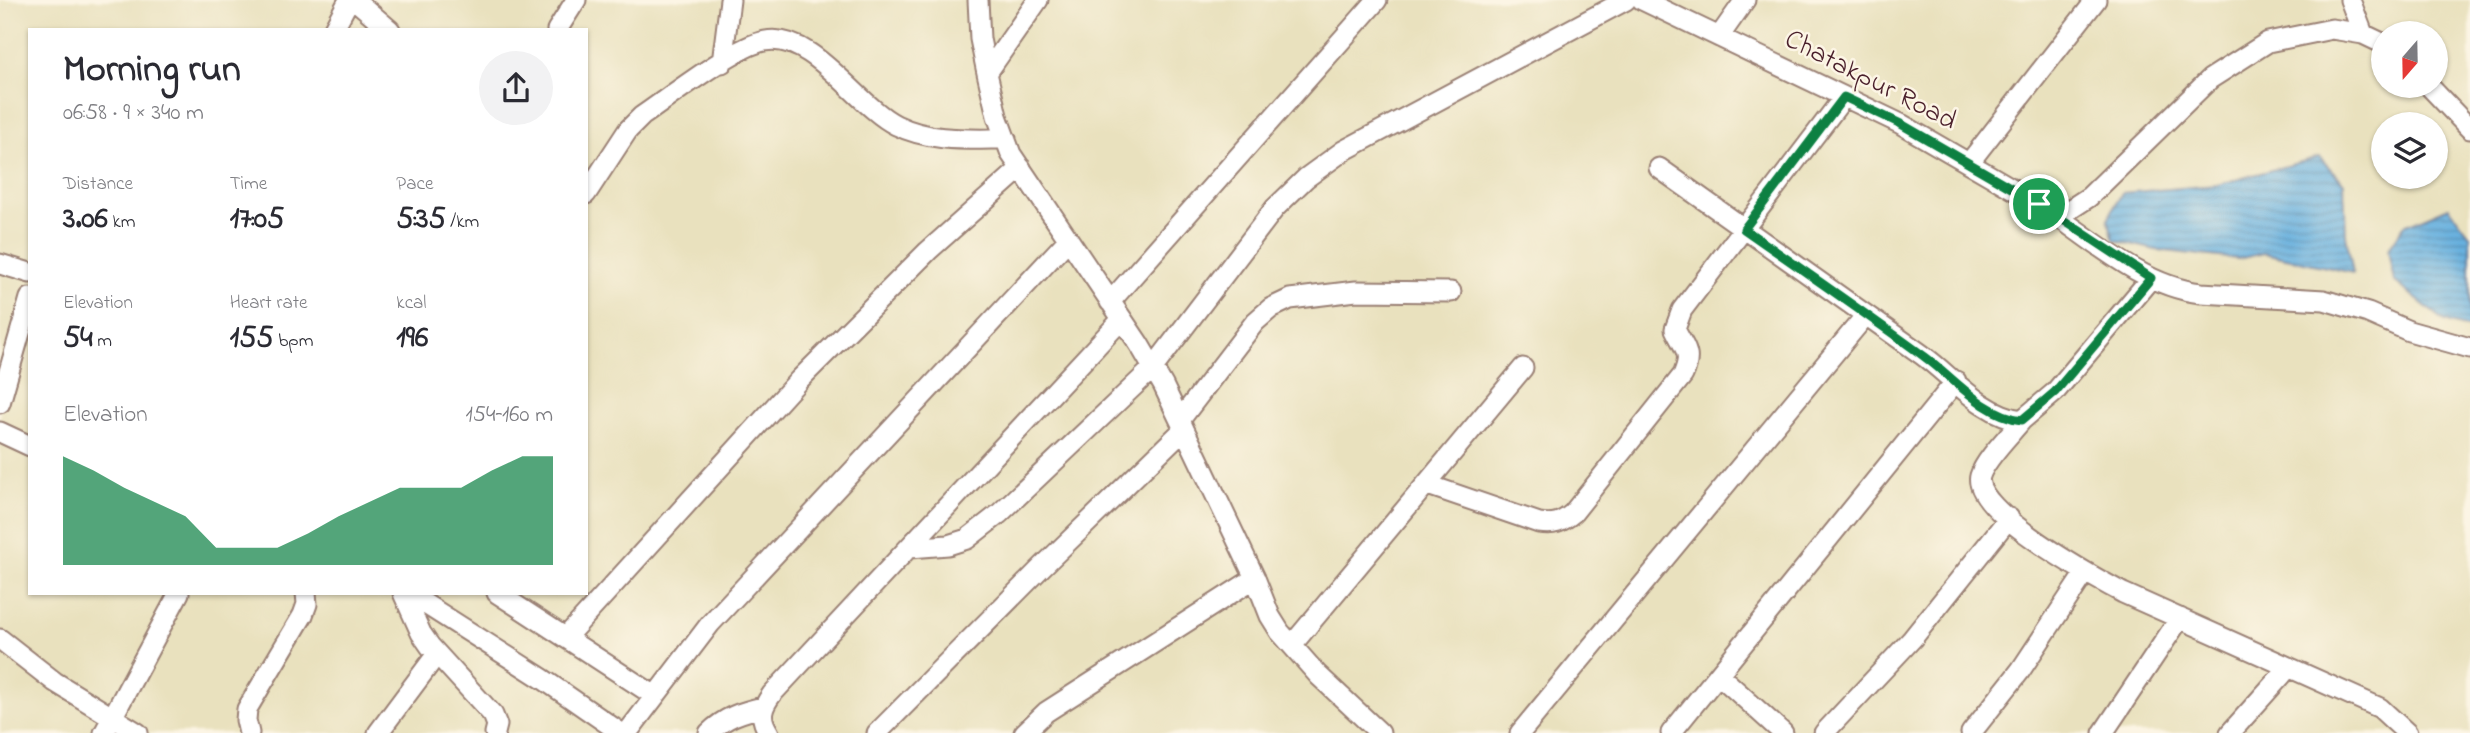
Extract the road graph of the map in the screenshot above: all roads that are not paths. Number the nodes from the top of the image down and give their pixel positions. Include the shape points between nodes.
1 (349, 0) edge
2 (355, 0) edge
3 (730, 0) edge
4 (978, 0) edge
5 (1038, 0) edge
6 (1377, 0) edge
7 (1626, 0) edge
8 (1642, 0) edge
9 (1745, 0) edge
10 (2096, 0) edge
11 (2350, 0) edge
12 (568, 3) edge
13 (334, 28) edge
14 (388, 28) edge
15 (558, 28) edge
16 (2363, 34) junction
17 (1719, 37) junction
18 (2371, 38) edge
19 (722, 63) junction
20 (987, 73) junction
21 (1844, 97) junction
22 (2440, 98) edge
23 (2470, 129) edge
24 (1006, 139) junction
25 (1969, 163) junction
26 (1021, 168) junction
27 (1659, 168) dead end
28 (588, 191) edge
29 (2039, 204) junction
30 (1744, 229) junction
31 (1068, 240) junction
32 (0, 264) edge
33 (28, 272) edge
34 (2151, 278) junction
35 (1451, 292) dead end
36 (1110, 302) junction
37 (28, 305) edge
38 (1866, 315) junction
39 (1122, 319) junction
40 (2470, 348) edge
41 (1153, 368) junction
42 (1523, 368) dead end
43 (1956, 382) junction
44 (0, 403) edge
45 (2022, 420) junction
46 (1182, 425) junction
47 (0, 432) edge
48 (28, 445) edge
49 (1428, 485) junction
50 (2008, 518) junction
51 (911, 548) junction
52 (2085, 573) junction
53 (1255, 578) junction
54 (178, 595) edge
55 (306, 595) edge
56 (404, 595) edge
57 (411, 595) edge
58 (500, 595) edge
59 (2180, 618) junction
60 (566, 637) junction
61 (0, 639) edge
62 (1292, 645) junction
63 (437, 654) junction
64 (2289, 667) junction
65 (1719, 675) junction
66 (655, 696) junction
67 (763, 707) junction
68 (108, 726) edge
69 (138, 733) edge
70 (249, 733) edge
71 (378, 733) edge
72 (495, 733) edge
73 (621, 733) edge
74 (627, 733) edge
75 (709, 733) edge
76 (769, 733) edge
77 (877, 733) edge
78 (1024, 733) edge
79 (1380, 733) edge
80 (1520, 733) edge
81 (1671, 733) edge
82 (1783, 733) edge
83 (1824, 733) edge
84 (1971, 733) edge
85 (2104, 733) edge
86 (2230, 733) edge
87 (2407, 733) edge

1 - 13 street
2 - 14 street
3 - 19 street
4 - 20 street
5 - 20 street
6 - 36 street
7 - 41 street via 1343,150 1306,178 1275,208
8 - 17 street, Chatakpur Road
9 - 17 street
10 - 25 street
11 - 16 street
12 - 15 street
16 - 18 street, Chatakpur Road
16 - 29 street, Chatakpur Road via 2332,29 2269,42 2210,79 2089,197 2069,210
17 - 21 street, Chatakpur Road
19 - 24 street via 763,41 779,40 822,62 877,114 896,125 946,139
19 - 28 street via 642,116
20 - 24 street
21 - 25 street, Chatakpur Road
21 - 30 street
22 - 23 street
24 - 26 street
25 - 29 street, Chatakpur Road
26 - 31 street
26 - 60 street via 928,251 799,380
27 - 30 street
29 - 34 street
30 - 38 street
30 - 49 street via 1677,319 1675,328 1689,361 1683,375 1573,513 1553,524 1539,523
31 - 36 street
31 - 66 street via 710,624
32 - 33 street
34 - 40 street via 2185,291 2324,300
34 - 45 street via 2055,392
35 - 46 street via 1356,291 1290,299 1271,308 1255,322
36 - 39 street
37 - 44 street
38 - 43 street
38 - 80 street
39 - 41 street
39 - 51 street
41 - 46 street
41 - 51 street via 967,539
42 - 49 street
43 - 45 street via 1994,412
43 - 65 street
45 - 50 street via 1979,478 1980,489
46 - 53 street
46 - 77 street
47 - 48 street
49 - 62 street
50 - 52 street
50 - 83 street via 1912,639
51 - 67 street
52 - 59 street
52 - 84 street via 2020,671
53 - 62 street via 1270,616
53 - 78 street via 1046,712
54 - 68 street
55 - 70 street via 303,615 247,709
56 - 63 street via 421,633
57 - 73 street
58 - 60 street
59 - 64 street
59 - 85 street
60 - 66 street
61 - 68 street
62 - 79 street
63 - 71 street
63 - 72 street via 493,715
64 - 86 street
64 - 87 street via 2380,708
65 - 81 street
65 - 82 street
66 - 74 street
67 - 75 street via 734,714
67 - 76 street via 761,720
68 - 69 street

